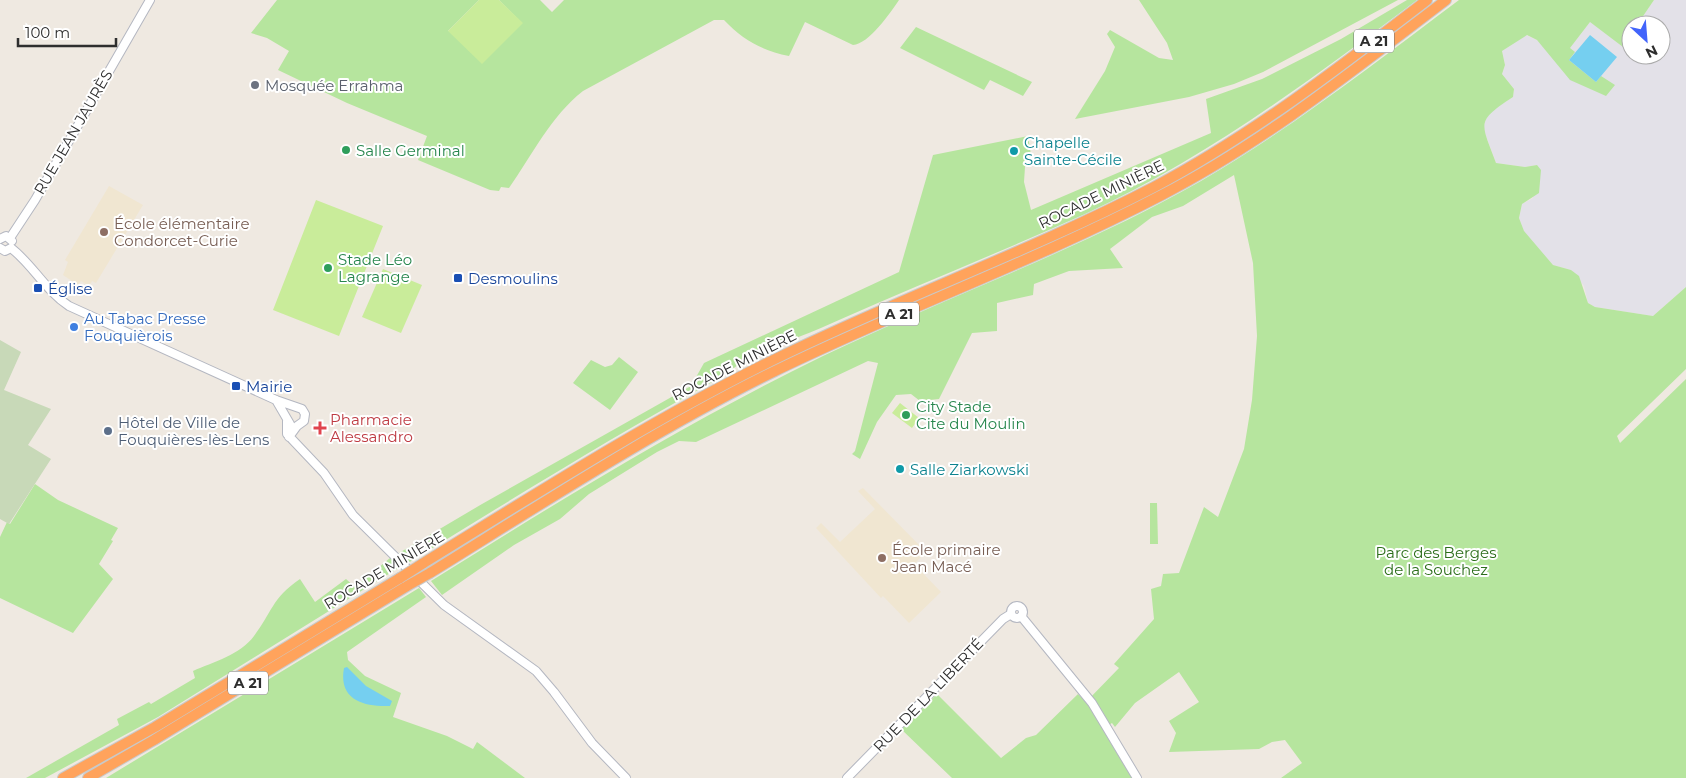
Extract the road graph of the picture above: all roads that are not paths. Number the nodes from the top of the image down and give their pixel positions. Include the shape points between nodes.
1 (150, 0) edge
2 (1427, 0) edge
3 (1446, 0) edge
4 (0, 238) edge
5 (10, 238) junction
6 (0, 248) edge
7 (11, 248) junction
8 (276, 400) junction
9 (294, 406) junction
10 (286, 419) junction
11 (297, 426) junction
12 (289, 437) junction
13 (63, 778) edge
14 (88, 778) edge
15 (626, 778) edge
16 (847, 778) edge
17 (1136, 778) edge

1 - 5 street, RUE JEAN JAURÈS
2 - 13 highway, ROCADE MINIÈRE / A 21, bridge via 1263,121 1156,186 818,339 699,397 155,727
3 - 14 highway, ROCADE MINIÈRE / A 21, bridge via 1301,109 1231,156 1086,232 863,330 729,394
4 - 5 street
5 - 7 street
6 - 7 street via 5,251
7 - 8 street via 54,295 69,306
8 - 9 street
8 - 10 street
9 - 10 street via 289,409
9 - 11 street via 306,414
10 - 11 street
10 - 12 street
11 - 12 street
12 - 15 street via 324,473 353,515 444,605 536,671 592,743
16 - 17 street, RUE DE LA LIBERTÉ via 1011,614 1014,618 1021,616 1092,703

